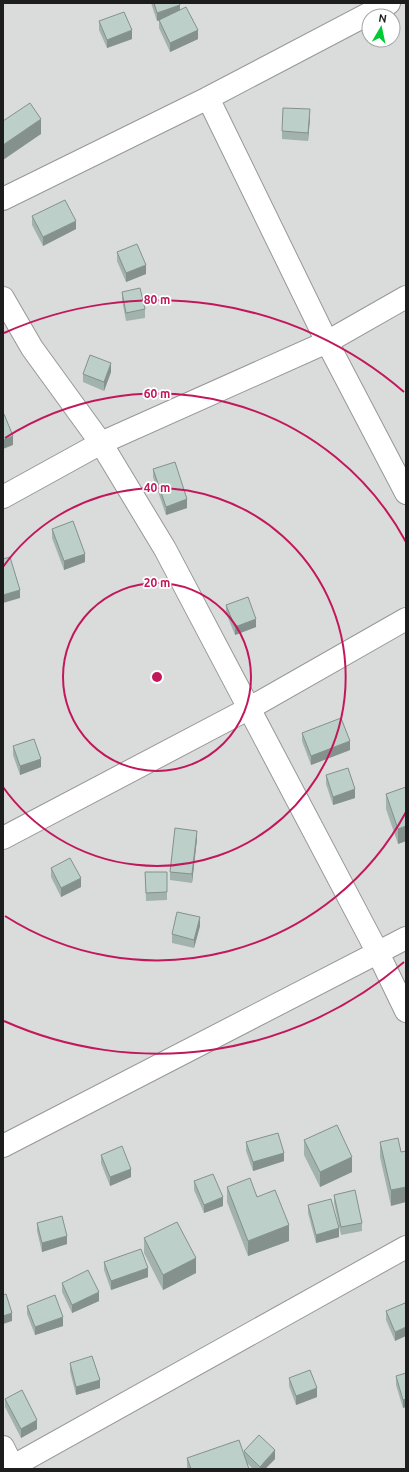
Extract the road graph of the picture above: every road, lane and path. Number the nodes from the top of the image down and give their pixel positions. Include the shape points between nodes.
1 (389, 3) edge
2 (208, 98) junction
3 (3, 199) edge
4 (406, 297) edge
5 (3, 298) edge
6 (327, 342) junction
7 (101, 443) junction
8 (406, 494) edge
9 (3, 497) edge
10 (406, 619) edge
11 (248, 709) junction
12 (3, 838) edge
13 (406, 938) edge
14 (378, 953) junction
15 (406, 1011) edge
16 (3, 1146) edge
17 (406, 1247) edge
18 (9, 1463) edge

1 - 2 street
2 - 3 street
2 - 6 street
4 - 6 street
5 - 7 street via 32,348
6 - 7 street
6 - 8 street
7 - 9 street
7 - 11 street via 165,549
10 - 11 street
11 - 12 street
11 - 14 street
13 - 14 street
14 - 15 street
14 - 16 street
17 - 18 street

